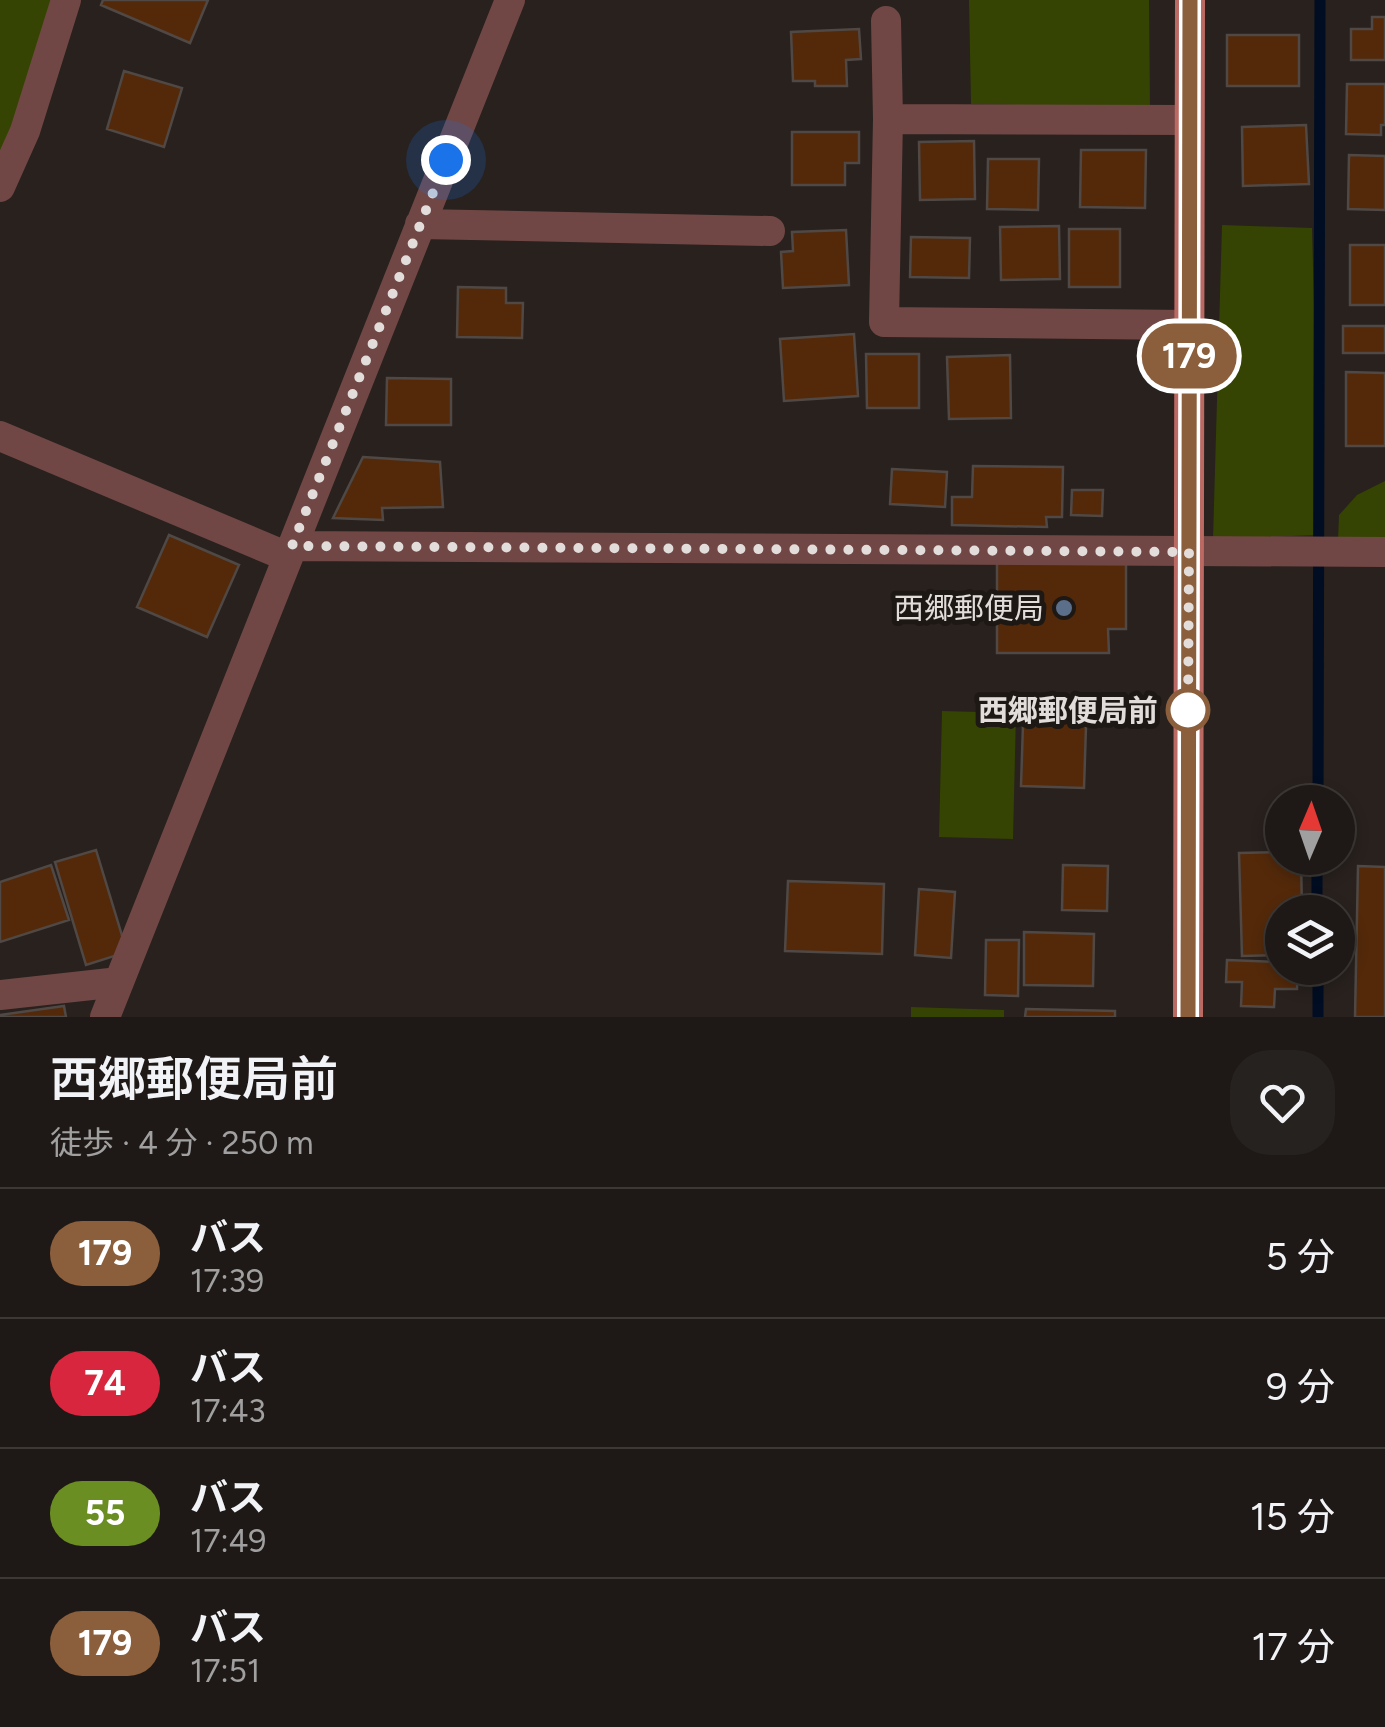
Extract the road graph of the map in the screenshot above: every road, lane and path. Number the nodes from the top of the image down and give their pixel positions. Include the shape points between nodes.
1 (66, 0) edge
2 (510, 0) edge
3 (1190, 0) edge
4 (886, 22) dead end
5 (888, 120) junction
6 (1189, 120) junction
7 (0, 187) edge
8 (420, 224) junction
9 (770, 232) dead end
10 (1189, 324) junction
11 (0, 436) edge
12 (290, 552) junction
13 (1189, 552) junction
14 (1385, 552) edge
15 (120, 982) junction
16 (0, 995) edge
17 (106, 1017) edge
18 (1188, 1017) edge

1 - 7 street via 25,132
2 - 8 street
3 - 6 main road
4 - 5 street
5 - 6 street
5 - 10 street via 884,322
6 - 10 main road
8 - 9 street
8 - 12 street
10 - 13 main road
11 - 12 street
12 - 13 street
12 - 15 street
13 - 14 street
13 - 18 main road
15 - 16 street
15 - 17 street

